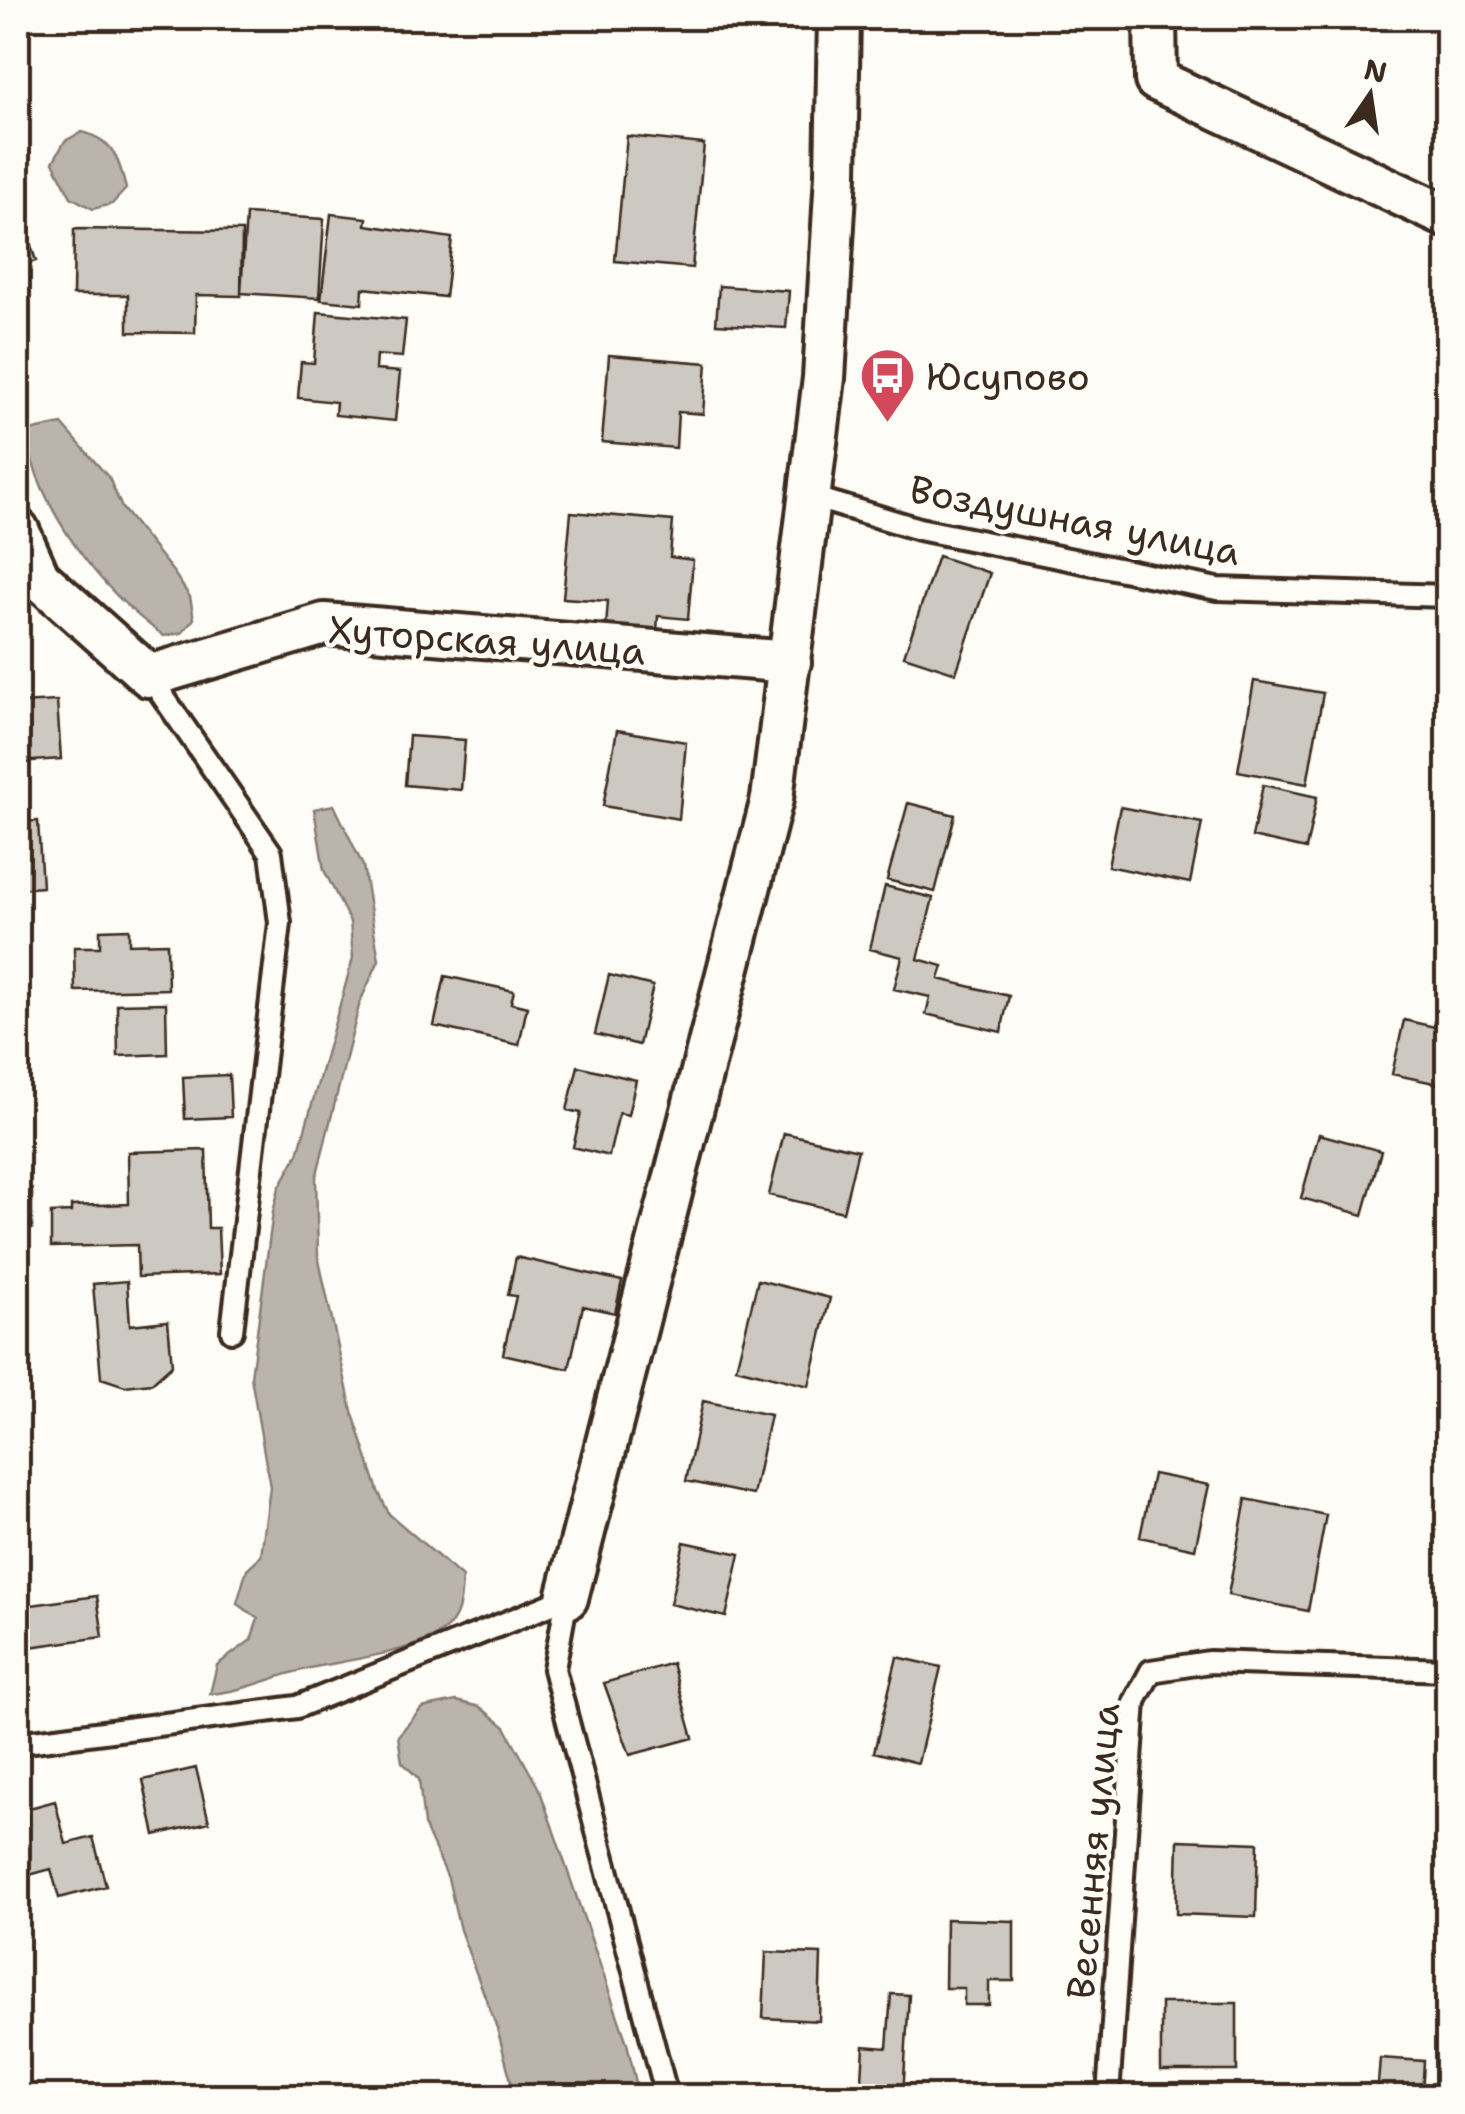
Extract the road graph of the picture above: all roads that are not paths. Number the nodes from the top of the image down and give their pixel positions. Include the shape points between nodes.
1 (839, 18) edge
2 (1155, 18) edge
3 (1448, 218) edge
4 (812, 497) junction
5 (18, 530) edge
6 (1448, 596) edge
7 (790, 662) junction
8 (149, 676) junction
9 (232, 1331) dead end
10 (567, 1598) junction
11 (1448, 1670) edge
12 (18, 1743) edge
13 (667, 2096) edge
14 (1108, 2096) edge

1 - 4 street via 834,212
2 - 3 street via 1156,80
4 - 6 lane, Воздушная улица via 920,529 1218,590
4 - 7 street
5 - 8 street via 39,578
7 - 8 street, Хуторская улица via 324,624
7 - 10 street via 772,799
8 - 9 lane via 271,853 280,923
10 - 12 lane via 297,1707
10 - 13 lane via 554,1669
11 - 14 lane, Весенняя улица via 1209,1662 1151,1671 1135,1701

